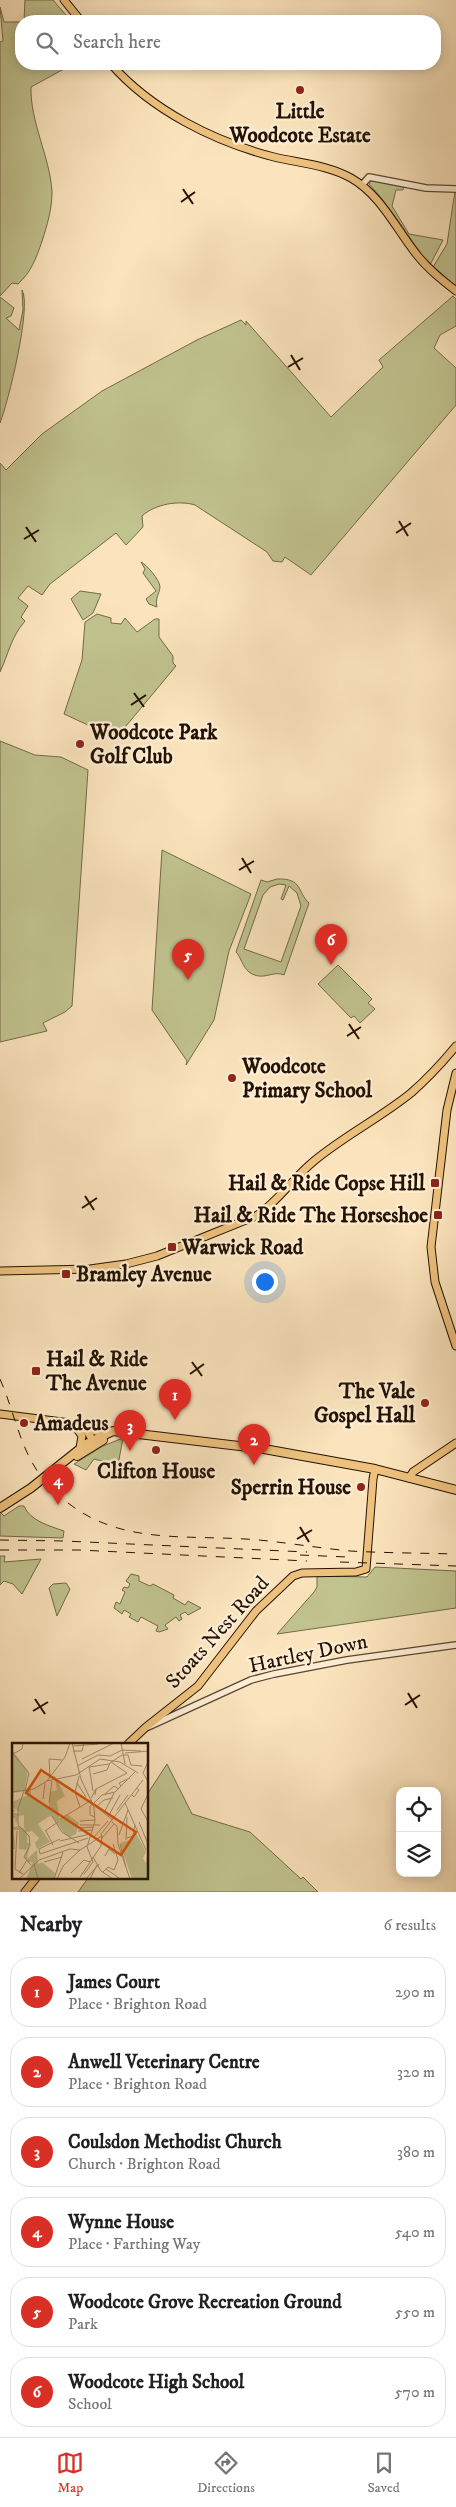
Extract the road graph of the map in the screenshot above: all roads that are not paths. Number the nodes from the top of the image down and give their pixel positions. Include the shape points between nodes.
1 (64, 0) edge
2 (76, 15) edge
3 (117, 70) edge
4 (362, 185) junction
5 (456, 189) edge
6 (456, 291) edge
7 (456, 1046) edge
8 (456, 1073) edge
9 (0, 1272) edge
10 (456, 1346) edge
11 (0, 1414) edge
12 (75, 1425) junction
13 (84, 1429) junction
14 (118, 1431) junction
15 (105, 1433) junction
16 (94, 1442) junction
17 (456, 1443) edge
18 (80, 1448) junction
19 (376, 1469) junction
20 (50, 1473) junction
21 (409, 1478) junction
22 (456, 1490) edge
23 (0, 1508) edge
24 (456, 1645) edge
25 (146, 1727) junction
26 (129, 1743) edge
27 (34, 1880) edge
28 (25, 1892) edge

1 - 2 main road
3 - 4 main road via 144,96 186,122 256,151 340,173
4 - 5 street via 369,177 426,188
4 - 6 main road via 383,208 418,258
7 - 9 main road via 409,1094 315,1160 256,1216 176,1250 126,1264 90,1269
8 - 10 main road via 447,1110 431,1247 435,1282
11 - 12 main road
12 - 13 main road
12 - 18 main road via 82,1436
13 - 15 main road
13 - 16 main road
14 - 15 highway
14 - 16 highway
14 - 19 highway via 264,1449
15 - 16 highway
16 - 18 highway
16 - 20 highway
17 - 21 main road
18 - 20 highway
19 - 21 highway
19 - 25 main road, Stoats Nest Road via 366,1569 293,1576 256,1611 198,1686
20 - 23 highway
21 - 22 highway
24 - 25 street, Hartley Down via 347,1660 251,1680
25 - 26 main road
27 - 28 main road

